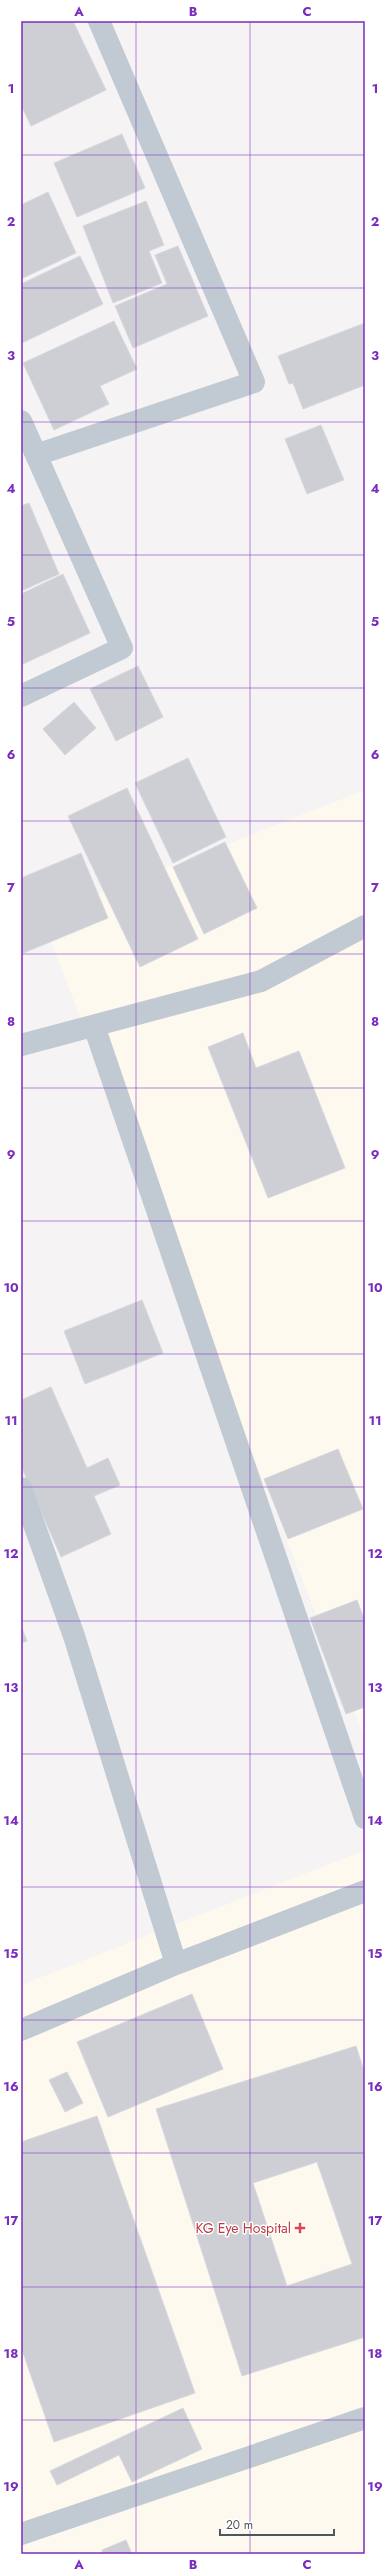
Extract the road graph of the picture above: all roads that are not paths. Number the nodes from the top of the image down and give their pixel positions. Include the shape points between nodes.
1 (99, 21) edge
2 (21, 421) edge
3 (36, 455) junction
4 (21, 696) edge
5 (365, 926) edge
6 (94, 1026) junction
7 (21, 1045) edge
8 (21, 1488) edge
9 (365, 1818) edge
10 (365, 1891) edge
11 (176, 1964) junction
12 (21, 2030) edge
13 (365, 2418) edge
14 (21, 2534) edge

1 - 3 street via 254,382
2 - 3 street
3 - 4 street via 122,648
5 - 6 street via 261,981
6 - 7 street
6 - 9 street
8 - 11 street via 74,1636
10 - 11 street
11 - 12 street
13 - 14 street

